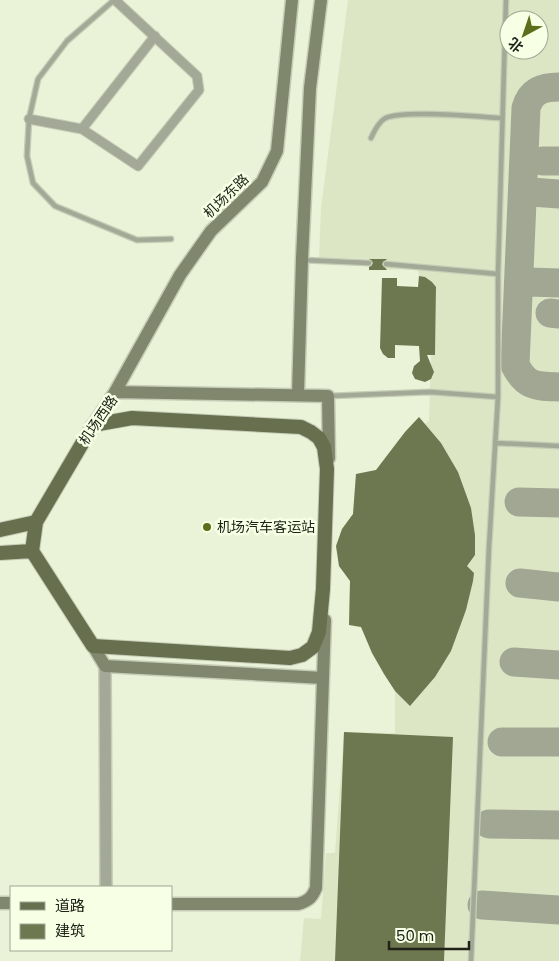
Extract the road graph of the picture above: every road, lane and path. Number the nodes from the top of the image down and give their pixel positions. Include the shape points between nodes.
1 (114, 0) edge
2 (292, 0) edge
3 (321, 0) edge
4 (506, 0) edge
5 (155, 36) junction
6 (502, 118) junction
7 (29, 119) junction
8 (82, 129) junction
9 (371, 138) dead end
10 (171, 239) dead end
11 (302, 260) junction
12 (369, 263) dead end
13 (386, 264) dead end
14 (498, 274) junction
15 (115, 392) junction
16 (298, 394) junction
17 (328, 396) junction
18 (498, 397) junction
19 (93, 425) junction
20 (495, 443) junction
21 (559, 446) edge
22 (36, 522) junction
23 (0, 530) edge
24 (32, 551) junction
25 (0, 553) edge
26 (92, 646) junction
27 (105, 666) junction
28 (323, 678) junction
29 (106, 886) edge
30 (172, 904) edge
31 (471, 961) edge

1 - 5 street
1 - 7 lane via 67,41 38,79
2 - 15 main road, 机场东路 via 277,151 262,182 211,231 180,275
3 - 11 main road via 310,88
4 - 6 lane
5 - 8 street
5 - 8 street via 197,76 199,90 138,166
6 - 9 lane via 442,114 392,116 379,123
6 - 14 lane
7 - 8 street
7 - 10 lane via 27,156 33,183 55,206 137,240
11 - 12 lane
11 - 16 main road
13 - 14 lane
14 - 18 lane
15 - 16 main road, 机场西路
15 - 19 main road, 机场西路
16 - 17 main road, 机场西路
17 - 18 lane via 430,392
17 - 28 main road via 329,507
18 - 20 lane
19 - 22 main road, 机场西路
19 - 26 main road via 132,418 301,427 320,438 327,469 319,632 312,647 302,655 290,658
20 - 21 lane
20 - 31 lane
22 - 23 main road
22 - 24 main road
24 - 25 main road
24 - 26 main road
26 - 27 main road
27 - 28 main road
27 - 29 street
28 - 30 main road via 316,888 312,896 298,904

